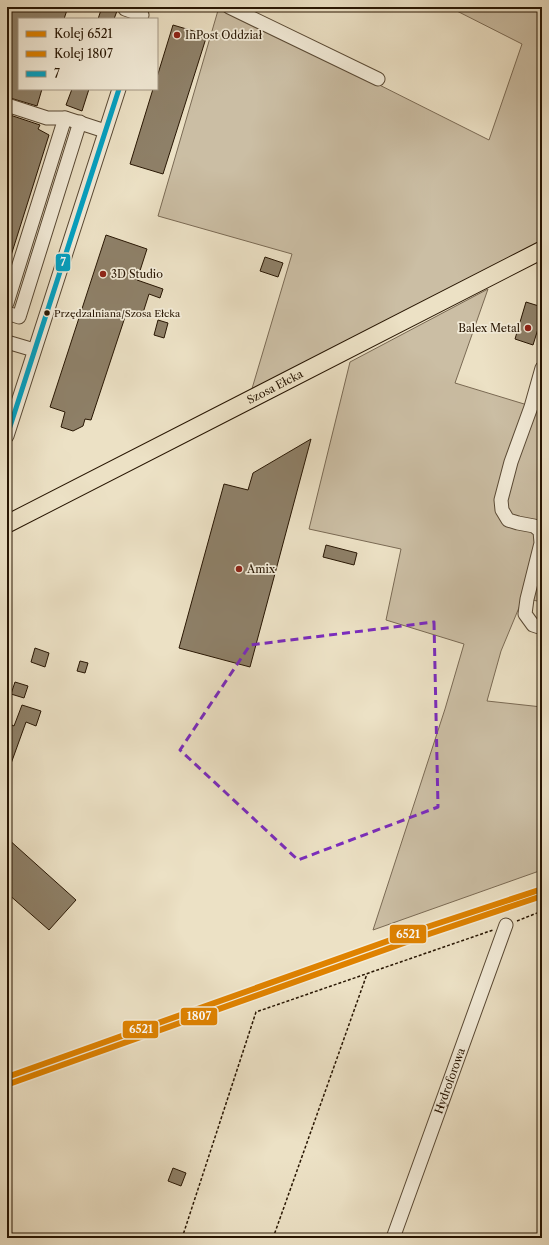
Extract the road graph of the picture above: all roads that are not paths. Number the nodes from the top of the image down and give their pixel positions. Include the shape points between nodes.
1 (229, 7) edge
2 (121, 12) edge
3 (143, 14) edge
4 (378, 79) dead end
5 (118, 90) edge
6 (7, 105) edge
7 (65, 118) junction
8 (80, 122) junction
9 (105, 131) junction
10 (542, 250) edge
11 (7, 304) edge
12 (7, 313) edge
13 (7, 342) edge
14 (34, 350) junction
15 (542, 368) edge
16 (7, 436) edge
17 (7, 524) edge
18 (542, 628) edge
19 (506, 925) road end
20 (393, 1238) edge

1 - 4 street
2 - 3 street
5 - 9 street
6 - 7 street via 47,118
7 - 8 street
7 - 11 street
8 - 9 street
8 - 12 street via 19,317
9 - 14 street
10 - 17 main road, Szosa Ełcka
13 - 14 street
14 - 16 street
15 - 18 street via 501,500 502,510 508,520 534,526 540,531 542,543 525,614 533,625
19 - 20 street, Hydroforowa

